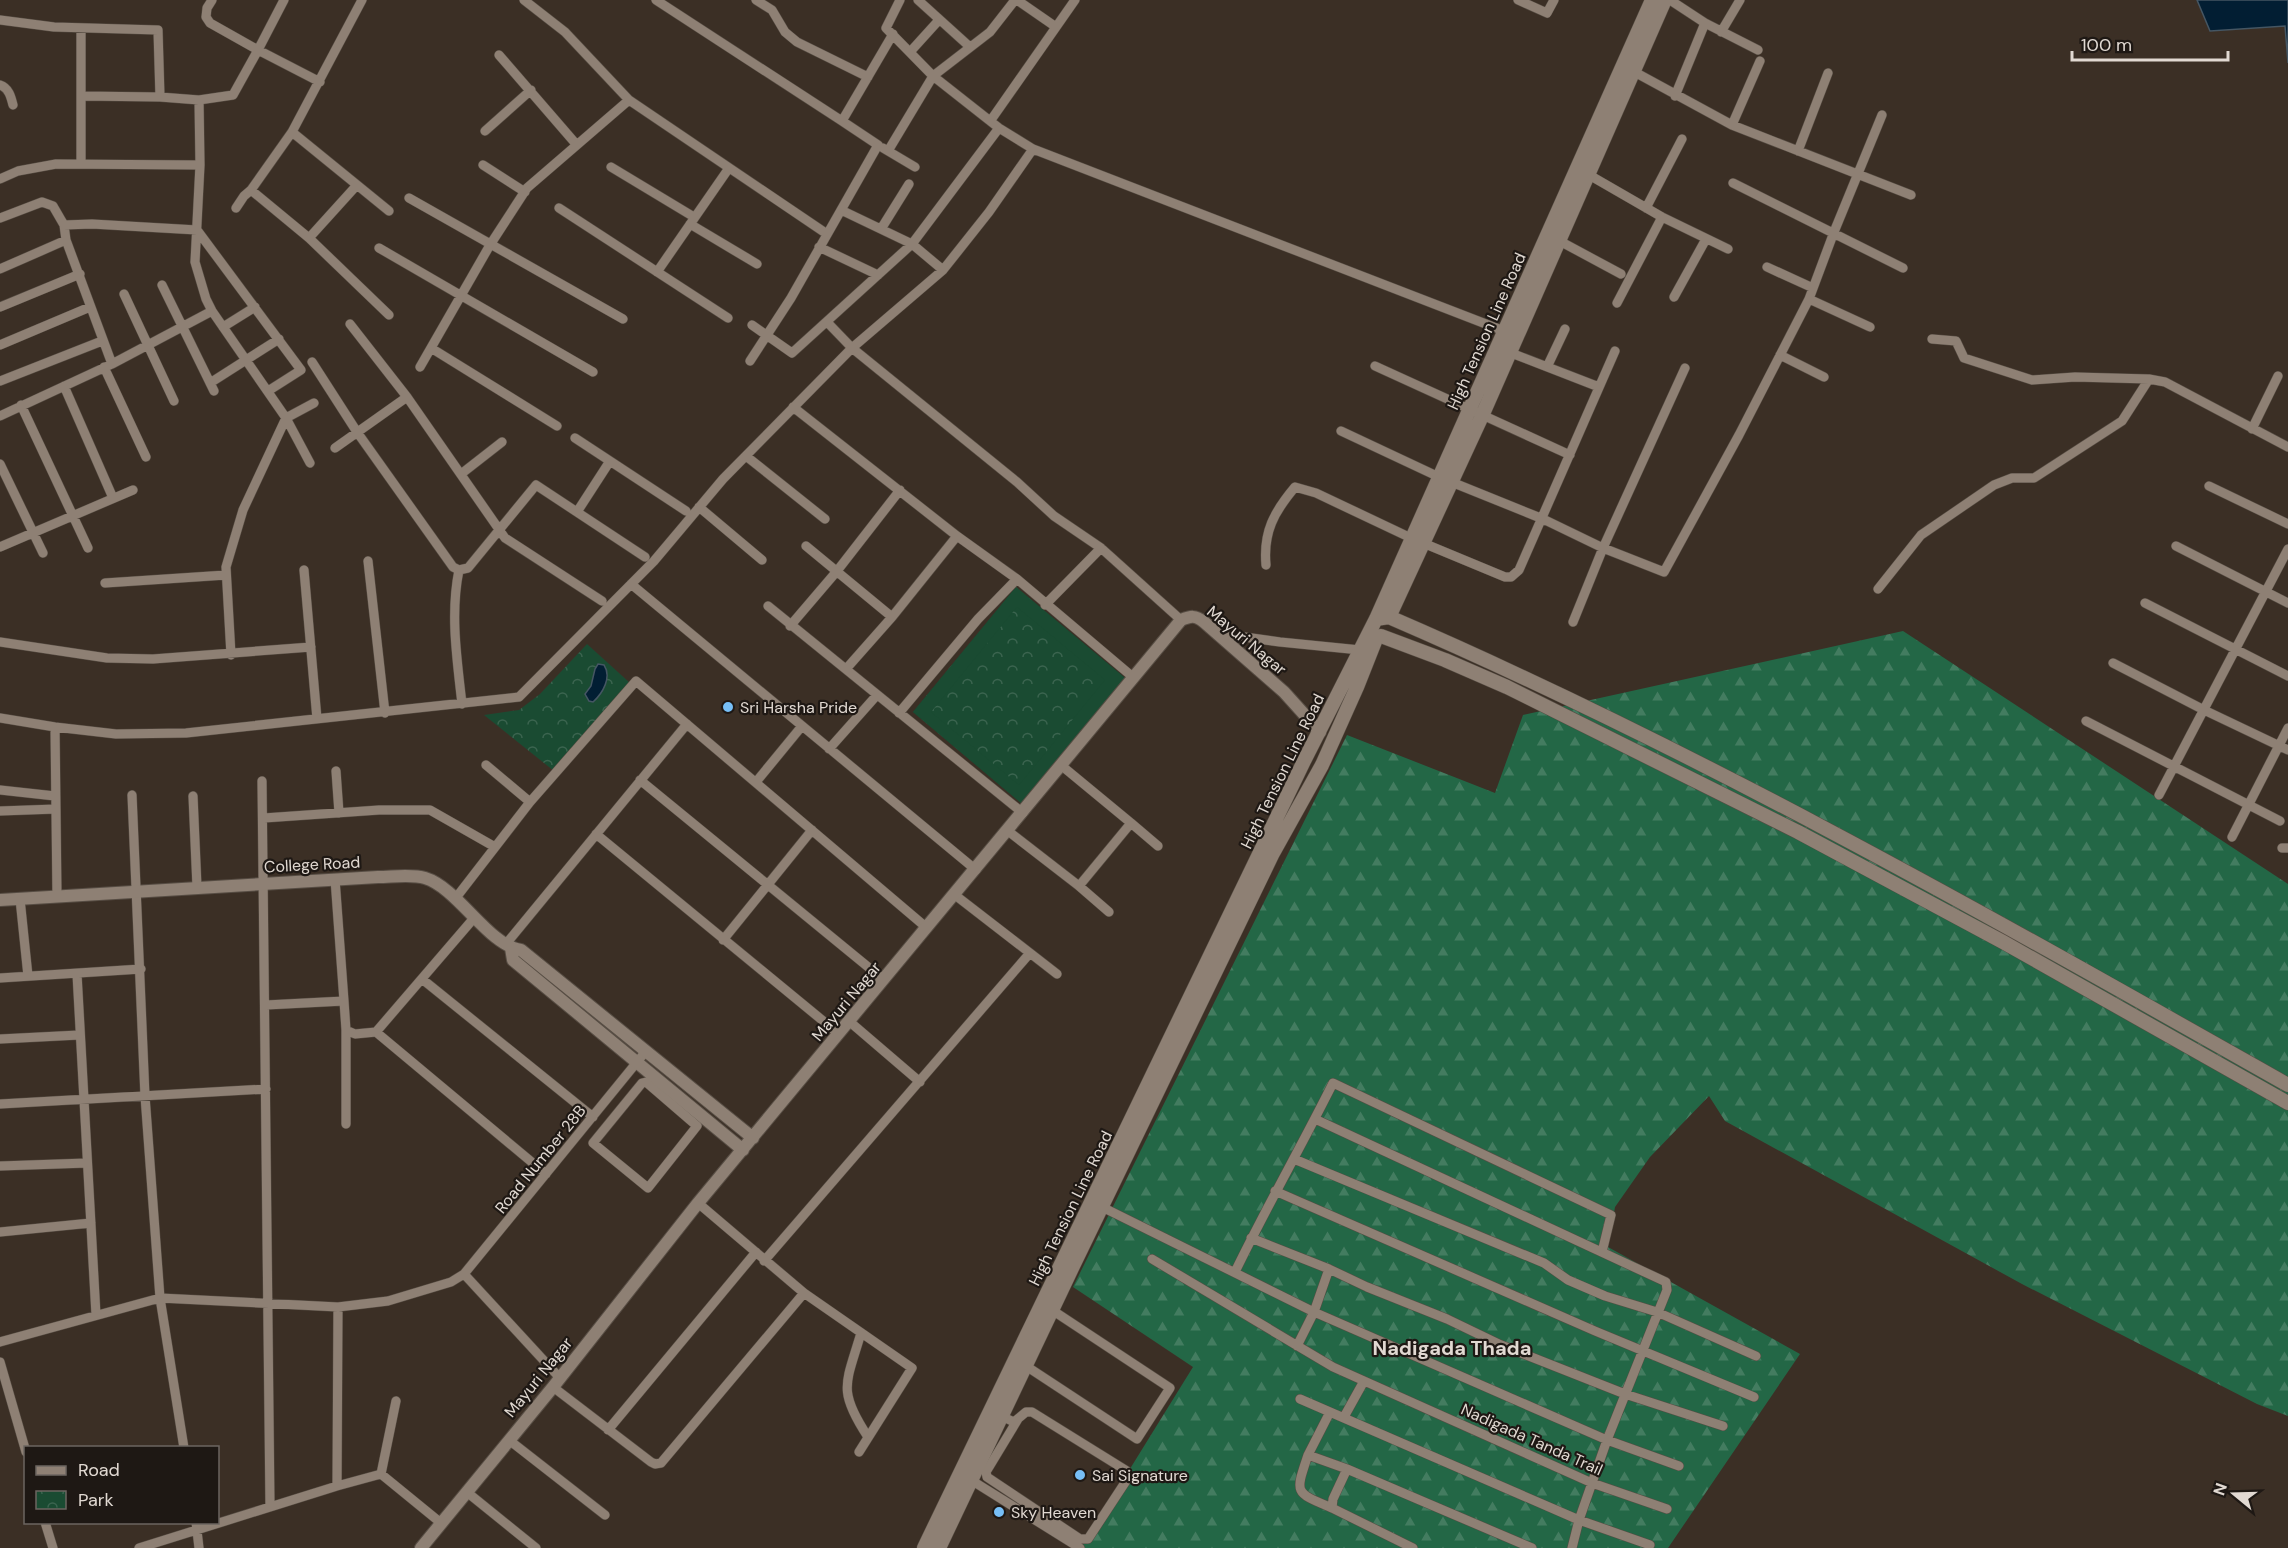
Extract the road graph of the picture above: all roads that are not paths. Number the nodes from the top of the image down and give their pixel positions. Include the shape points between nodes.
1 (212, 0) edge
2 (284, 0) edge
3 (362, 0) edge
4 (524, 0) edge
5 (756, 0) edge
6 (900, 0) edge
7 (918, 0) edge
8 (1016, 0) edge
9 (1075, 0) edge
10 (1518, 0) edge
11 (1554, 0) edge
12 (1652, 0) edge
13 (1665, 0) edge
14 (1670, 0) edge
15 (1740, 0) edge
16 (657, 1) edge
17 (0, 20) edge
18 (939, 20) junction
19 (1705, 23) junction
20 (1056, 27) junction
21 (81, 28) junction
22 (1721, 32) junction
23 (893, 34) junction
24 (970, 47) junction
25 (258, 50) junction
26 (1758, 50) dead end
27 (910, 52) junction
28 (499, 55) dead end
29 (1760, 61) dead end
30 (1628, 69) junction
31 (1828, 73) dead end
32 (933, 76) junction
33 (868, 77) junction
34 (320, 82) junction
35 (0, 85) edge
36 (531, 90) junction
37 (81, 96) junction
38 (1675, 96) junction
39 (160, 97) junction
40 (199, 100) junction
41 (629, 100) junction
42 (13, 105) dead end
43 (1882, 115) dead end
44 (991, 120) junction
45 (842, 121) junction
46 (1732, 125) junction
47 (999, 128) junction
48 (485, 131) dead end
49 (292, 132) junction
50 (1682, 139) dead end
51 (576, 144) junction
52 (878, 145) junction
53 (1033, 149) junction
54 (888, 151) junction
55 (1798, 151) junction
56 (81, 164) junction
57 (200, 165) junction
58 (483, 165) dead end
59 (611, 167) dead end
60 (915, 167) dead end
61 (729, 168) junction
62 (1582, 171) junction
63 (1858, 175) junction
64 (0, 179) edge
65 (1733, 183) dead end
66 (909, 184) dead end
67 (357, 185) junction
68 (251, 190) junction
69 (525, 192) junction
70 (1911, 195) dead end
71 (409, 198) dead end
72 (236, 208) dead end
73 (558, 208) dead end
74 (1646, 208) junction
75 (841, 210) junction
76 (389, 211) dead end
77 (1662, 217) junction
78 (0, 218) edge
79 (692, 221) junction
80 (64, 225) junction
81 (881, 230) junction
82 (197, 231) junction
83 (1834, 232) junction
84 (827, 234) junction
85 (309, 238) junction
86 (1553, 238) junction
87 (1706, 239) junction
88 (66, 240) junction
89 (912, 244) junction
90 (490, 245) junction
91 (819, 247) junction
92 (379, 248) dead end
93 (1728, 249) dead end
94 (757, 264) dead end
95 (1767, 267) dead end
96 (1903, 268) dead end
97 (0, 269) edge
98 (943, 270) junction
99 (657, 272) junction
100 (80, 274) junction
101 (1621, 274) dead end
102 (878, 275) junction
103 (162, 285) dead end
104 (1813, 288) junction
105 (124, 294) dead end
106 (460, 296) junction
107 (1674, 297) dead end
108 (1809, 299) junction
109 (1617, 303) dead end
110 (0, 307) edge
111 (90, 307) junction
112 (255, 307) junction
113 (212, 311) junction
114 (389, 315) dead end
115 (728, 318) dead end
116 (623, 319) dead end
117 (827, 322) junction
118 (350, 324) dead end
119 (752, 325) dead end
120 (223, 327) junction
121 (1870, 327) dead end
122 (181, 328) junction
123 (1565, 329) dead end
124 (1511, 334) junction
125 (768, 336) junction
126 (279, 339) junction
127 (1932, 339) dead end
128 (102, 341) junction
129 (147, 344) junction
130 (0, 345) edge
131 (431, 348) junction
132 (852, 348) junction
133 (1503, 350) junction
134 (1615, 351) dead end
135 (1780, 355) junction
136 (248, 361) junction
137 (750, 361) dead end
138 (312, 362) dead end
139 (108, 365) junction
140 (1375, 366) dead end
141 (1546, 367) junction
142 (420, 368) dead end
143 (1685, 368) dead end
144 (593, 372) dead end
145 (2278, 376) dead end
146 (1824, 377) dead end
147 (2149, 379) junction
148 (0, 381) edge
149 (64, 386) junction
150 (1599, 387) junction
151 (268, 391) junction
152 (407, 397) junction
153 (174, 401) dead end
154 (314, 403) dead end
155 (21, 405) junction
156 (794, 407) junction
157 (1475, 413) junction
158 (0, 416) edge
159 (286, 418) junction
160 (557, 426) dead end
161 (2252, 429) junction
162 (1341, 431) dead end
163 (357, 432) junction
164 (2288, 434) edge
165 (575, 438) dead end
166 (502, 442) dead end
167 (2285, 446) edge
168 (334, 448) dead end
169 (1570, 455) junction
170 (746, 456) junction
171 (146, 457) dead end
172 (610, 461) junction
173 (310, 463) dead end
174 (0, 464) edge
175 (461, 474) junction
176 (1445, 480) junction
177 (2209, 486) dead end
178 (133, 490) dead end
179 (900, 490) junction
180 (113, 498) junction
181 (699, 507) junction
182 (686, 511) dead end
183 (577, 512) junction
184 (73, 516) junction
185 (825, 519) dead end
186 (1543, 519) junction
187 (2288, 524) edge
188 (499, 530) junction
189 (34, 531) junction
190 (957, 536) junction
191 (1416, 540) junction
192 (0, 546) edge
193 (806, 546) dead end
194 (2176, 546) dead end
195 (88, 548) dead end
196 (1101, 548) junction
197 (1603, 548) junction
198 (2288, 549) edge
199 (43, 553) dead end
200 (645, 556) dead end
201 (762, 560) dead end
202 (368, 561) dead end
203 (1266, 565) dead end
204 (304, 570) dead end
205 (459, 570) junction
206 (837, 571) junction
207 (226, 575) junction
208 (1017, 579) junction
209 (105, 583) dead end
210 (631, 584) junction
211 (1878, 589) dead end
212 (2266, 592) junction
213 (602, 601) dead end
214 (2145, 603) dead end
215 (2288, 603) edge
216 (1045, 605) junction
217 (768, 606) dead end
218 (892, 617) junction
219 (1383, 618) junction
220 (1181, 620) junction
221 (1573, 622) dead end
222 (790, 626) junction
223 (1216, 633) junction
224 (0, 642) edge
225 (311, 647) junction
226 (2235, 649) junction
227 (1360, 650) junction
228 (231, 655) junction
229 (2113, 663) dead end
230 (846, 669) junction
231 (2288, 676) edge
232 (1134, 678) junction
233 (877, 695) junction
234 (462, 704) junction
235 (2204, 710) junction
236 (385, 712) junction
237 (899, 713) junction
238 (0, 718) edge
239 (317, 719) junction
240 (2086, 722) dead end
241 (687, 724) junction
242 (802, 726) junction
243 (55, 727) junction
244 (2288, 728) edge
245 (1320, 732) junction
246 (2279, 745) junction
247 (830, 749) junction
248 (2288, 750) edge
249 (486, 765) dead end
250 (1062, 766) junction
251 (2173, 767) junction
252 (336, 771) dead end
253 (640, 780) junction
254 (262, 781) dead end
255 (756, 782) junction
256 (0, 790) edge
257 (132, 795) dead end
258 (2159, 795) dead end
259 (55, 796) junction
260 (193, 796) dead end
261 (530, 802) junction
262 (2248, 806) junction
263 (56, 809) junction
264 (0, 811) edge
265 (339, 813) junction
266 (1023, 813) junction
267 (1806, 817) junction
268 (264, 818) junction
269 (2280, 821) dead end
270 (1131, 823) junction
271 (812, 830) junction
272 (1008, 831) junction
273 (1798, 832) junction
274 (596, 834) junction
275 (2232, 837) dead end
276 (1158, 846) dead end
277 (495, 847) junction
278 (976, 870) junction
279 (335, 879) junction
280 (265, 883) junction
281 (767, 884) junction
282 (1079, 886) junction
283 (197, 887) junction
284 (137, 890) junction
285 (955, 895) junction
286 (57, 896) junction
287 (20, 899) junction
288 (455, 899) junction
289 (0, 900) edge
290 (1109, 912) dead end
291 (474, 918) junction
292 (927, 927) junction
293 (723, 939) junction
294 (508, 946) junction
295 (1030, 953) junction
296 (141, 969) junction
297 (77, 974) junction
298 (1057, 974) dead end
299 (28, 976) junction
300 (0, 978) edge
301 (422, 979) junction
302 (884, 980) junction
303 (1205, 982) junction
304 (344, 1001) junction
305 (266, 1005) junction
306 (850, 1022) junction
307 (346, 1030) junction
308 (376, 1032) junction
309 (839, 1034) junction
310 (80, 1035) junction
311 (0, 1039) edge
312 (646, 1051) junction
313 (637, 1062) junction
314 (683, 1081) junction
315 (921, 1082) junction
316 (2288, 1085) edge
317 (267, 1089) junction
318 (145, 1096) junction
319 (671, 1096) junction
320 (83, 1099) junction
321 (2288, 1103) edge
322 (0, 1104) edge
323 (593, 1117) junction
324 (1315, 1119) junction
325 (346, 1124) dead end
326 (753, 1138) junction
327 (743, 1150) junction
328 (1294, 1159) junction
329 (87, 1163) junction
330 (0, 1166) edge
331 (546, 1174) junction
332 (1275, 1191) junction
333 (698, 1203) junction
334 (1102, 1207) junction
335 (91, 1223) junction
336 (0, 1232) edge
337 (1251, 1238) junction
338 (1602, 1251) junction
339 (756, 1252) junction
340 (1152, 1259) dead end
341 (764, 1261) junction
342 (1329, 1269) junction
343 (1234, 1272) junction
344 (464, 1274) junction
345 (804, 1293) junction
346 (160, 1298) junction
347 (268, 1305) junction
348 (338, 1307) junction
349 (1052, 1310) junction
350 (1314, 1312) junction
351 (1657, 1312) junction
352 (96, 1315) junction
353 (861, 1333) junction
354 (0, 1342) edge
355 (1297, 1346) junction
356 (1641, 1350) junction
357 (1756, 1356) dead end
358 (0, 1362) edge
359 (1021, 1362) junction
360 (1364, 1381) junction
361 (556, 1382) junction
362 (1625, 1394) junction
363 (1754, 1397) dead end
364 (1300, 1399) dead end
365 (396, 1401) dead end
366 (1330, 1412) junction
367 (1001, 1416) junction
368 (1344, 1418) junction
369 (1018, 1419) junction
370 (1723, 1426) dead end
371 (608, 1430) junction
372 (868, 1437) junction
373 (509, 1440) junction
374 (1607, 1440) junction
375 (24, 1446) edge
376 (184, 1446) edge
377 (859, 1452) dead end
378 (1308, 1455) junction
379 (985, 1464) junction
380 (1679, 1466) dead end
381 (1347, 1469) junction
382 (381, 1474) junction
383 (971, 1480) junction
384 (1593, 1483) junction
385 (336, 1486) junction
386 (468, 1493) junction
387 (270, 1507) junction
388 (1332, 1508) junction
389 (1667, 1509) dead end
390 (605, 1515) dead end
391 (219, 1520) edge
392 (1579, 1520) junction
393 (441, 1523) junction
394 (46, 1524) edge
395 (196, 1526) edge
396 (1650, 1545) dead end
397 (530, 1546) edge
398 (53, 1548) edge
399 (139, 1548) edge
400 (199, 1548) edge
401 (421, 1548) edge
402 (924, 1548) edge
403 (939, 1548) edge
404 (1080, 1548) edge
405 (1413, 1548) edge
406 (1532, 1548) edge
407 (1572, 1548) edge

1 - 25 street via 206,17 210,23
2 - 25 street
3 - 34 street
4 - 41 street via 565,32
5 - 33 street via 772,10 785,32 797,42
6 - 23 street via 886,28
7 - 18 street
8 - 20 street
8 - 24 street via 990,32
9 - 20 street
10 - 11 street via 1547,13
12 - 30 main road, High Tension Line Road
13 - 30 main road
14 - 19 street
15 - 22 street
16 - 45 street
17 - 21 street
18 - 24 street
18 - 27 street
19 - 22 street
19 - 38 street
20 - 44 street
21 - 37 street
21 - 39 street via 158,30
22 - 26 street
23 - 27 street
23 - 33 street
24 - 32 street
25 - 34 street
25 - 40 street via 233,95
27 - 32 street
28 - 36 street
29 - 46 street
30 - 38 street
30 - 62 main road, High Tension Line Road
31 - 55 street
32 - 44 street
32 - 54 street
33 - 45 street
34 - 49 street
35 - 42 street via 10,94
36 - 48 street
36 - 51 street
37 - 39 street
37 - 56 street
38 - 46 street
39 - 40 street
40 - 57 street
41 - 51 street
41 - 61 street
43 - 63 street
44 - 47 street
45 - 52 street
46 - 55 street
47 - 53 street
47 - 89 street
49 - 67 street
49 - 68 street
50 - 74 street
51 - 69 street
52 - 54 street
52 - 75 street
53 - 98 street
53 - 124 street
54 - 60 street
55 - 63 street
56 - 57 street
56 - 64 street via 41,165
57 - 82 street
58 - 69 street
59 - 79 street
61 - 79 street
61 - 84 street
62 - 74 street
62 - 86 main road, High Tension Line Road
63 - 70 street
63 - 83 street
65 - 83 street
66 - 81 street
67 - 76 street
67 - 85 street
68 - 72 street
68 - 85 street
69 - 90 street
71 - 90 street
73 - 99 street
74 - 77 street
75 - 81 street
75 - 84 street
77 - 87 street
77 - 109 street
78 - 80 street via 42,202 53,206
79 - 94 street
79 - 99 street
80 - 82 street
80 - 88 street
81 - 89 street
82 - 112 street
82 - 113 street via 195,262
83 - 96 street
83 - 104 street
84 - 91 street
85 - 114 street
86 - 101 street
86 - 124 main road, High Tension Line Road
87 - 93 street
87 - 107 street
88 - 97 street
88 - 100 street
89 - 98 street
89 - 102 street
90 - 106 street
90 - 116 street
91 - 102 street
91 - 125 street
92 - 106 street
95 - 104 street
98 - 132 street
99 - 115 street
100 - 110 street
100 - 111 street
102 - 117 street
103 - 122 street
104 - 108 street
105 - 129 street
106 - 131 street
106 - 144 street
108 - 121 street
108 - 135 street
111 - 128 street
111 - 130 street
112 - 120 street
112 - 126 street
113 - 120 street
113 - 122 street
117 - 125 street via 792,353
117 - 132 street
118 - 152 street
119 - 125 street
120 - 136 street
122 - 129 street
122 - 136 street via 212,387
123 - 141 street
124 - 133 main road, High Tension Line Road
125 - 137 street
126 - 136 street
126 - 151 street via 301,370
127 - 147 street via 1956,341 1964,358 2032,380
128 - 139 street
128 - 148 street
129 - 139 street
129 - 153 street
131 - 142 street
131 - 160 street
132 - 156 street
132 - 196 street via 1054,516
133 - 141 street
133 - 157 main road, High Tension Line Road
134 - 150 street
135 - 146 street
135 - 197 street via 1664,572
136 - 151 street
138 - 163 street
139 - 149 street
139 - 171 street
140 - 157 street
141 - 150 street
143 - 197 street
145 - 161 street
147 - 161 street via 2165,382
147 - 211 street via 2122,421 2034,478 2012,478 1994,485 1922,535
149 - 155 street
149 - 180 street
150 - 169 street
151 - 159 street
152 - 163 street
152 - 175 street
154 - 159 street
155 - 158 street
155 - 184 street
156 - 170 street
156 - 179 street
157 - 169 street
157 - 176 main road, High Tension Line Road
159 - 173 street
159 - 207 street via 243,510
161 - 167 street
162 - 176 street
163 - 168 street
163 - 205 street via 453,567
164 - 167 street
165 - 172 street
166 - 175 street
169 - 186 street
170 - 181 street
170 - 185 street
172 - 182 street
172 - 183 street
174 - 189 street
175 - 188 street
176 - 186 street
176 - 191 main road, High Tension Line Road
177 - 187 street
178 - 180 street
179 - 190 street
179 - 206 street
180 - 184 street
181 - 201 street
181 - 210 street
183 - 188 street via 536,485
183 - 200 street
184 - 189 street
184 - 195 street
186 - 191 street via 1519,570 1508,577
186 - 197 street
188 - 205 street via 468,568
188 - 213 street via 515,545
189 - 192 street
189 - 199 street
190 - 208 street
190 - 218 street
191 - 203 street via 1295,487 1268,528 1264,546
191 - 219 main road, High Tension Line Road
193 - 206 street
194 - 212 street
196 - 216 street
196 - 220 street
197 - 221 street
198 - 212 street
202 - 236 street
204 - 225 street
205 - 234 street via 454,594
206 - 218 street
206 - 222 street
207 - 209 street
207 - 228 street
208 - 216 street
208 - 237 street
210 - 234 street via 519,697
210 - 242 street
212 - 215 street
212 - 226 street
214 - 226 street
216 - 232 street
217 - 222 street
218 - 230 street
219 - 227 main road, High Tension Line Road
219 - 267 main road via 1540,685
220 - 223 street, Mayuri Nagar via 1198,618
220 - 232 street, Mayuri Nagar
222 - 230 street
223 - 227 street
223 - 245 street, Mayuri Nagar via 1284,692
224 - 228 street via 107,658
225 - 228 street
225 - 239 street
226 - 231 street
226 - 235 street
227 - 245 main road, High Tension Line Road
229 - 235 street
230 - 233 street
232 - 250 street, Mayuri Nagar
233 - 237 street
233 - 247 street
234 - 236 street
235 - 246 street
235 - 251 street
236 - 239 street
237 - 266 street
238 - 243 street
239 - 243 street via 186,732 116,734
240 - 251 street
241 - 253 street
241 - 255 street
241 - 261 street via 636,681
242 - 247 street
242 - 255 street
243 - 259 street
244 - 246 street
245 - 303 main road, High Tension Line Road
246 - 248 street
246 - 262 street
247 - 278 street
249 - 261 street
250 - 266 street, Mayuri Nagar
250 - 270 street
251 - 258 street
251 - 262 street
252 - 265 street
253 - 274 street
253 - 281 street
254 - 268 street
255 - 271 street
256 - 259 street
257 - 284 street
259 - 263 street
260 - 283 street
261 - 277 street
262 - 269 street
262 - 275 street
263 - 264 street
263 - 286 street
265 - 268 street
265 - 277 street via 430,810
266 - 272 street, Mayuri Nagar
267 - 273 main road
267 - 316 main road
268 - 280 street
270 - 276 street
270 - 282 street
271 - 281 street
271 - 292 street
272 - 278 street, Mayuri Nagar
272 - 282 street
273 - 303 main road, High Tension Line Road via 1507,687 1381,636 1376,639 1334,740
273 - 321 main road
274 - 293 street
274 - 294 street
277 - 288 street
278 - 285 street, Mayuri Nagar
279 - 280 street, College Road
279 - 288 street, College Road via 424,877
279 - 304 street
280 - 283 street, College Road
280 - 305 street
281 - 293 street
281 - 302 street
282 - 290 street
283 - 284 street, College Road
284 - 286 street, College Road
284 - 296 street
285 - 292 street, Mayuri Nagar
285 - 295 street
286 - 287 street, College Road
287 - 289 street, College Road
287 - 299 street
288 - 291 street, College Road
291 - 294 street, College Road
291 - 301 street
292 - 302 street, Mayuri Nagar
293 - 309 street
294 - 312 street via 521,950
294 - 313 street via 513,960
295 - 298 street
295 - 315 street
296 - 297 street
296 - 318 street
297 - 299 street
297 - 310 street
299 - 300 street
301 - 308 street
301 - 323 street
302 - 306 street, Mayuri Nagar
303 - 334 main road, High Tension Line Road
303 - 359 main road, High Tension Line Road
304 - 305 street
304 - 307 street
305 - 317 street
306 - 309 street, Mayuri Nagar
306 - 315 street
307 - 308 street via 355,1034
307 - 325 street
308 - 331 street
309 - 326 street, Mayuri Nagar
310 - 311 street
310 - 320 street
312 - 313 street, Road Number 28B
312 - 314 street
313 - 319 street
313 - 323 street, Road Number 28B
314 - 319 street
314 - 326 street
315 - 341 street
317 - 318 street
317 - 347 street
318 - 320 street
318 - 346 street
319 - 319 street via 697,1128 646,1188 593,1143 642,1083
319 - 327 street
320 - 322 street
320 - 329 street
323 - 331 street, Road Number 28B
324 - 328 street
324 - 338 street
324 - 338 street via 1333,1083 1611,1215
326 - 327 street, Mayuri Nagar
327 - 333 street, Mayuri Nagar
328 - 332 street
328 - 351 street via 1544,1263 1568,1280 1605,1296
329 - 330 street
329 - 335 street
331 - 344 street, Road Number 28B
332 - 337 street
332 - 356 street
333 - 339 street
333 - 361 street, Mayuri Nagar
334 - 343 street
334 - 349 main road, High Tension Line Road
335 - 336 street
335 - 352 street
337 - 342 street
337 - 343 street
338 - 351 street via 1666,1282 1667,1290
339 - 341 street
339 - 371 street
340 - 355 street
341 - 345 street
342 - 350 street
342 - 362 street via 1501,1345
343 - 350 street
344 - 348 street via 451,1282 388,1301
344 - 361 street
345 - 353 street
345 - 371 street via 661,1463 651,1462
346 - 347 street
346 - 352 street
346 - 376 street
347 - 348 street
347 - 387 street
348 - 385 street
349 - 359 main road, High Tension Line Road
349 - 359 street via 1170,1388 1137,1439
350 - 355 street
350 - 374 street
351 - 356 street
351 - 357 street
352 - 354 street
353 - 372 street via 845,1391 853,1414
353 - 372 street via 912,1368
355 - 360 street, Nadigada Tanda Trail
356 - 362 street
356 - 363 street
358 - 375 street
359 - 367 main road, High Tension Line Road
359 - 402 main road, High Tension Line Road
360 - 368 street
360 - 384 street, Nadigada Tanda Trail
361 - 371 street
361 - 373 street, Mayuri Nagar
362 - 370 street
362 - 374 street
364 - 366 street
365 - 382 street
366 - 368 street
366 - 378 street
367 - 369 street via 1012,1421
367 - 379 main road, High Tension Line Road
368 - 392 street
369 - 379 street
369 - 379 street via 1032,1412 1128,1473 1086,1540 988,1478
372 - 377 street
373 - 386 street, Mayuri Nagar
373 - 390 street
374 - 380 street
374 - 384 street
378 - 381 street
378 - 388 street via 1299,1489 1303,1496
379 - 383 main road, High Tension Line Road
381 - 388 street
381 - 406 street
382 - 385 street
382 - 393 street
383 - 403 main road, High Tension Line Road
383 - 404 street
384 - 389 street, Nadigada Tanda Trail
384 - 392 street
385 - 387 street
386 - 393 street, Mayuri Nagar
386 - 397 street
387 - 391 street
388 - 405 street
392 - 396 street
392 - 407 street
393 - 401 street, Mayuri Nagar
394 - 398 street
395 - 399 street
395 - 400 street

